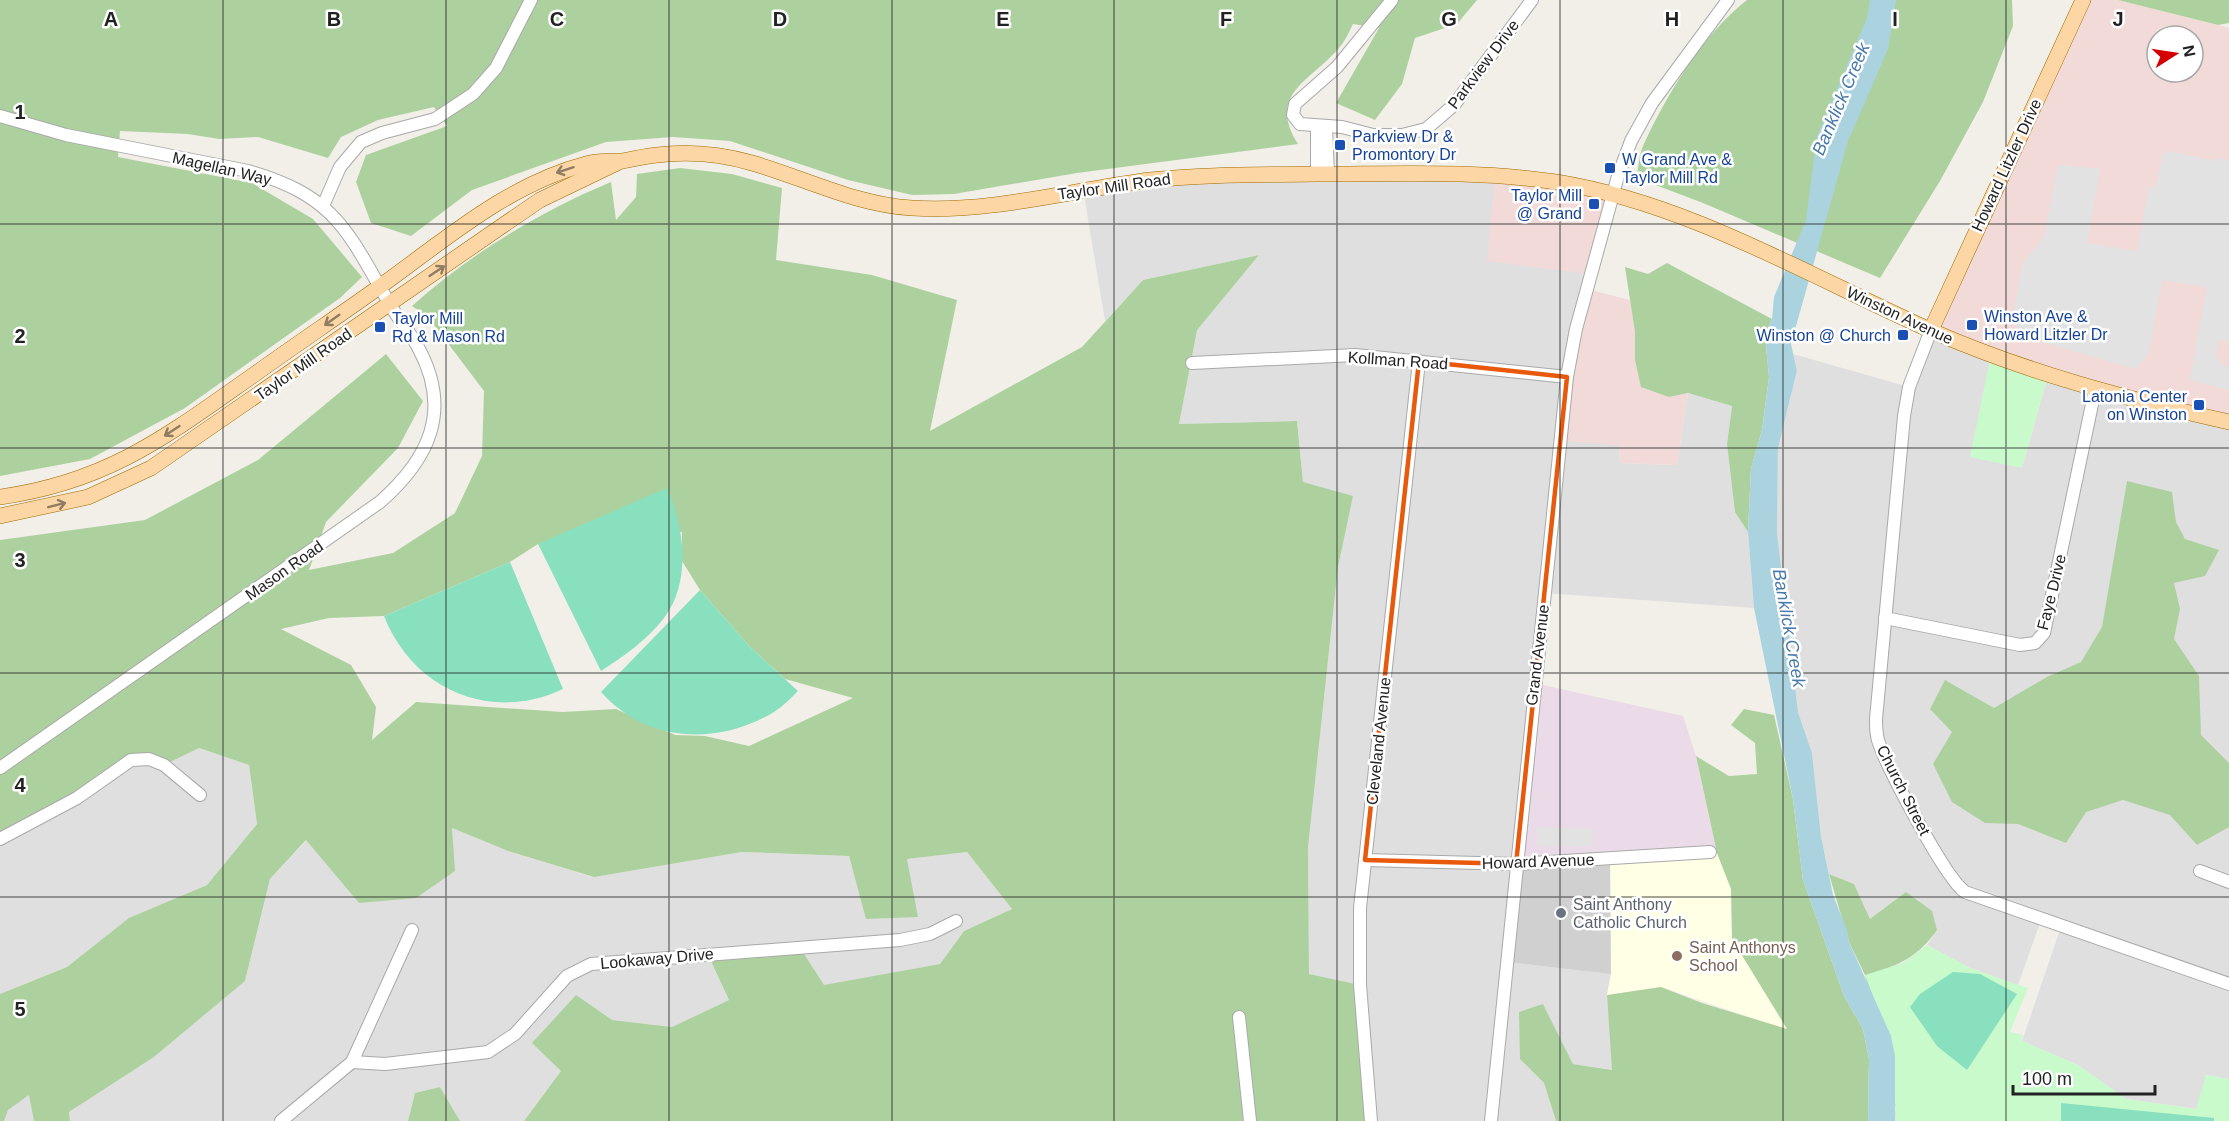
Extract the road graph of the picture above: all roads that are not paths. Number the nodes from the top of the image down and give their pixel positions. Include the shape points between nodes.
1 (531, 0) edge
2 (1392, 0) edge
3 (1532, 0) edge
4 (1728, 0) edge
5 (2083, 0) edge
6 (0, 116) edge
7 (1321, 127) junction
8 (622, 160) junction
9 (1323, 174) junction
10 (1614, 195) junction
11 (323, 206) junction
12 (380, 287) junction
13 (389, 304) junction
14 (1931, 330) junction
15 (1419, 361) junction
16 (1192, 363) dead end
17 (1567, 377) junction
18 (2095, 390) junction
19 (2229, 422) edge
20 (0, 497) edge
21 (0, 516) edge
22 (1885, 618) junction
23 (0, 768) edge
24 (200, 795) dead end
25 (0, 839) edge
26 (1710, 852) dead end
27 (1365, 860) junction
28 (1516, 864) junction
29 (2200, 871) dead end
30 (2229, 882) edge
31 (956, 921) dead end
32 (411, 930) dead end
33 (2229, 984) edge
34 (1239, 1017) dead end
35 (352, 1062) junction
36 (281, 1121) edge
37 (1250, 1121) edge
38 (1371, 1121) edge
39 (1491, 1121) edge

1 - 11 street via 496,68 473,94 435,119 361,142 340,167
2 - 7 street via 1337,67 1295,104 1296,120 1305,126
3 - 7 street, Parkview Drive via 1453,105 1426,129 1392,135
4 - 10 street, Grand Avenue via 1640,121
5 - 14 main road, Howard Litzler Drive
6 - 11 street, Magellan Way via 66,135 248,171 288,185
7 - 9 street
8 - 9 main road, Taylor Mill Road via 676,153 710,154 757,164 866,200 913,208 960,208 1188,176
8 -> 12 main road, Taylor Mill Road via 597,161 563,170 518,191
13 -> 8 main road, Taylor Mill Road via 540,201
9 - 10 main road, Taylor Mill Road via 1519,178
10 - 14 main road, Winston Avenue via 1673,214
10 - 17 street, Grand Avenue via 1576,328
11 - 12 street, Magellan Way via 358,247
12 - 13 street, Magellan Way
12 -> 20 main road, Taylor Mill Road via 130,457 55,488
21 -> 13 main road, Taylor Mill Road via 88,497 151,468
13 - 23 street, Mason Road via 419,348 430,373 434,396 428,442 405,480 380,502
14 - 18 main road, Winston Avenue via 2022,367
14 - 22 street, Church Street via 1909,387 1904,416
15 - 16 street, Kollman Road via 1354,355
15 - 17 street, Kollman Road
15 - 27 street, Cleveland Avenue
17 - 28 street, Grand Avenue
18 - 19 main road, Winston Avenue
18 - 22 street, Faye Drive via 2044,633 2035,643 2020,645
22 - 33 street, Church Street via 1876,719 1879,744 1957,887 1984,901
24 - 25 street via 164,765 149,759 131,760 77,798
26 - 28 street, Howard Avenue
27 - 28 street, Howard Avenue
27 - 38 street, Cleveland Avenue via 1359,960
28 - 39 street, Grand Avenue
29 - 30 street
31 - 35 street, Lookaway Drive via 930,934 900,940 591,964 567,976 514,1034 488,1052 385,1064
32 - 35 street
34 - 37 street
35 - 36 street

